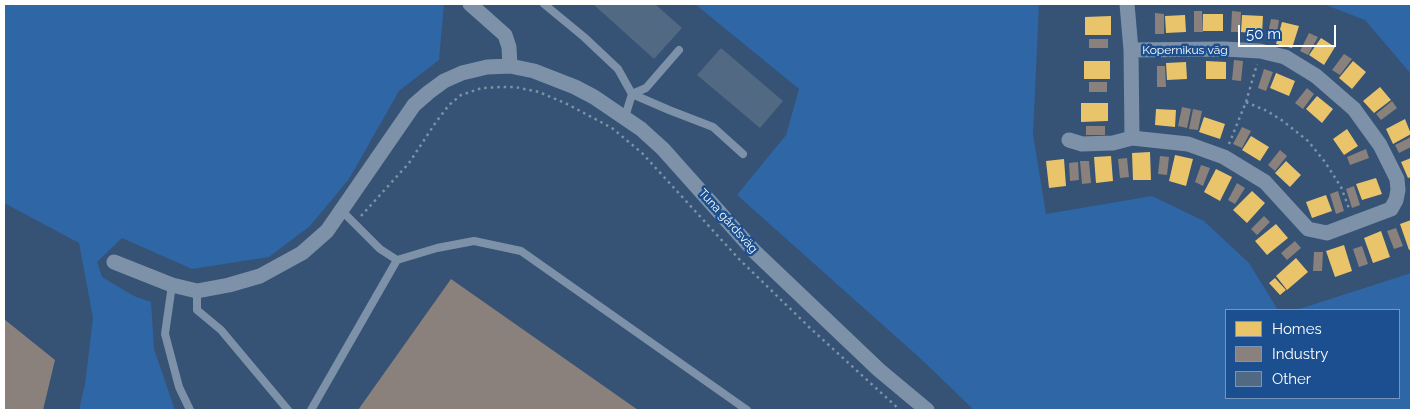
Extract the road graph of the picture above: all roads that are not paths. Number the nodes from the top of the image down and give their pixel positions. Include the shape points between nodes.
1 (470, 4) edge
2 (544, 4) edge
3 (1127, 4) edge
4 (679, 50) dead end
5 (1131, 50) junction
6 (510, 66) junction
7 (632, 94) junction
8 (625, 117) junction
9 (1132, 138) junction
10 (1069, 140) dead end
11 (743, 154) dead end
12 (342, 211) junction
13 (397, 260) junction
14 (114, 262) dead end
15 (172, 285) junction
16 (197, 291) junction
17 (190, 410) edge
18 (288, 410) edge
19 (311, 410) edge
20 (747, 410) edge
21 (927, 410) edge

1 - 6 street via 505,35
2 - 7 lane via 618,69
3 - 5 street, Kopernikus väg
4 - 7 lane via 646,88
5 - 9 street, Kopernikus väg
5 - 9 street, Kopernikus väg via 1224,49 1260,51 1285,57 1316,76 1354,109 1380,145 1397,179 1396,200 1391,208 1326,233 1308,229 1264,182 1224,157 1188,144
6 - 8 street, Tuna gårdsväg via 534,71 576,87
6 - 12 street, Tuna gårdsväg via 462,73 429,92 414,105
7 - 8 lane
7 - 11 lane via 713,127
8 - 21 street, Tuna gårdsväg via 663,149 754,251 879,370
9 - 10 street, Kopernikus väg via 1113,143 1082,144
12 - 13 lane via 380,249
12 - 16 street, Tuna gårdsväg via 314,243 282,265 260,276
13 - 19 lane
13 - 20 lane via 474,241 521,251
14 - 15 street, Tuna gårdsväg
15 - 16 street, Tuna gårdsväg
15 - 17 lane via 165,334 179,387
16 - 18 lane via 197,310 221,330

